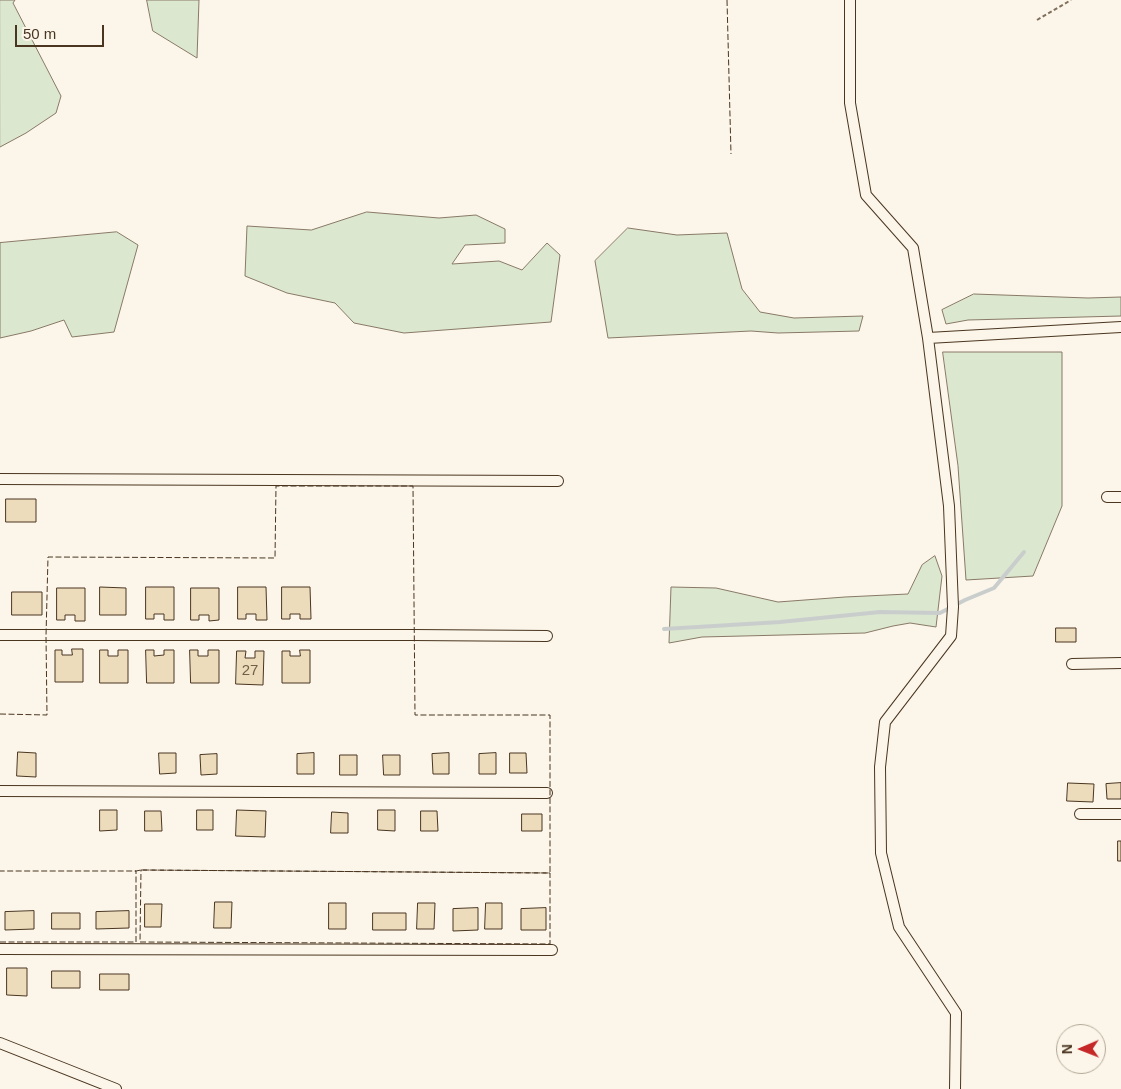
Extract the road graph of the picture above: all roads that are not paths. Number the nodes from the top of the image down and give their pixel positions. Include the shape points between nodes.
1 (850, 0) edge
2 (1121, 327) edge
3 (928, 338) junction
4 (0, 479) edge
5 (558, 480) dead end
6 (1107, 497) dead end
7 (1121, 497) edge
8 (0, 635) edge
9 (547, 636) dead end
10 (1121, 663) edge
11 (1072, 664) dead end
12 (0, 791) edge
13 (547, 793) dead end
14 (1080, 814) dead end
15 (1121, 814) edge
16 (0, 949) edge
17 (552, 950) dead end
18 (0, 1042) edge
19 (116, 1089) edge
20 (955, 1089) edge

1 - 3 street via 850,103 866,195 913,248
2 - 3 street
3 - 20 street via 949,506 951,636 885,722 880,767 881,853 899,927 956,1013
4 - 5 street
6 - 7 street
8 - 9 street
10 - 11 street
12 - 13 street
14 - 15 street
16 - 17 street
18 - 19 street

